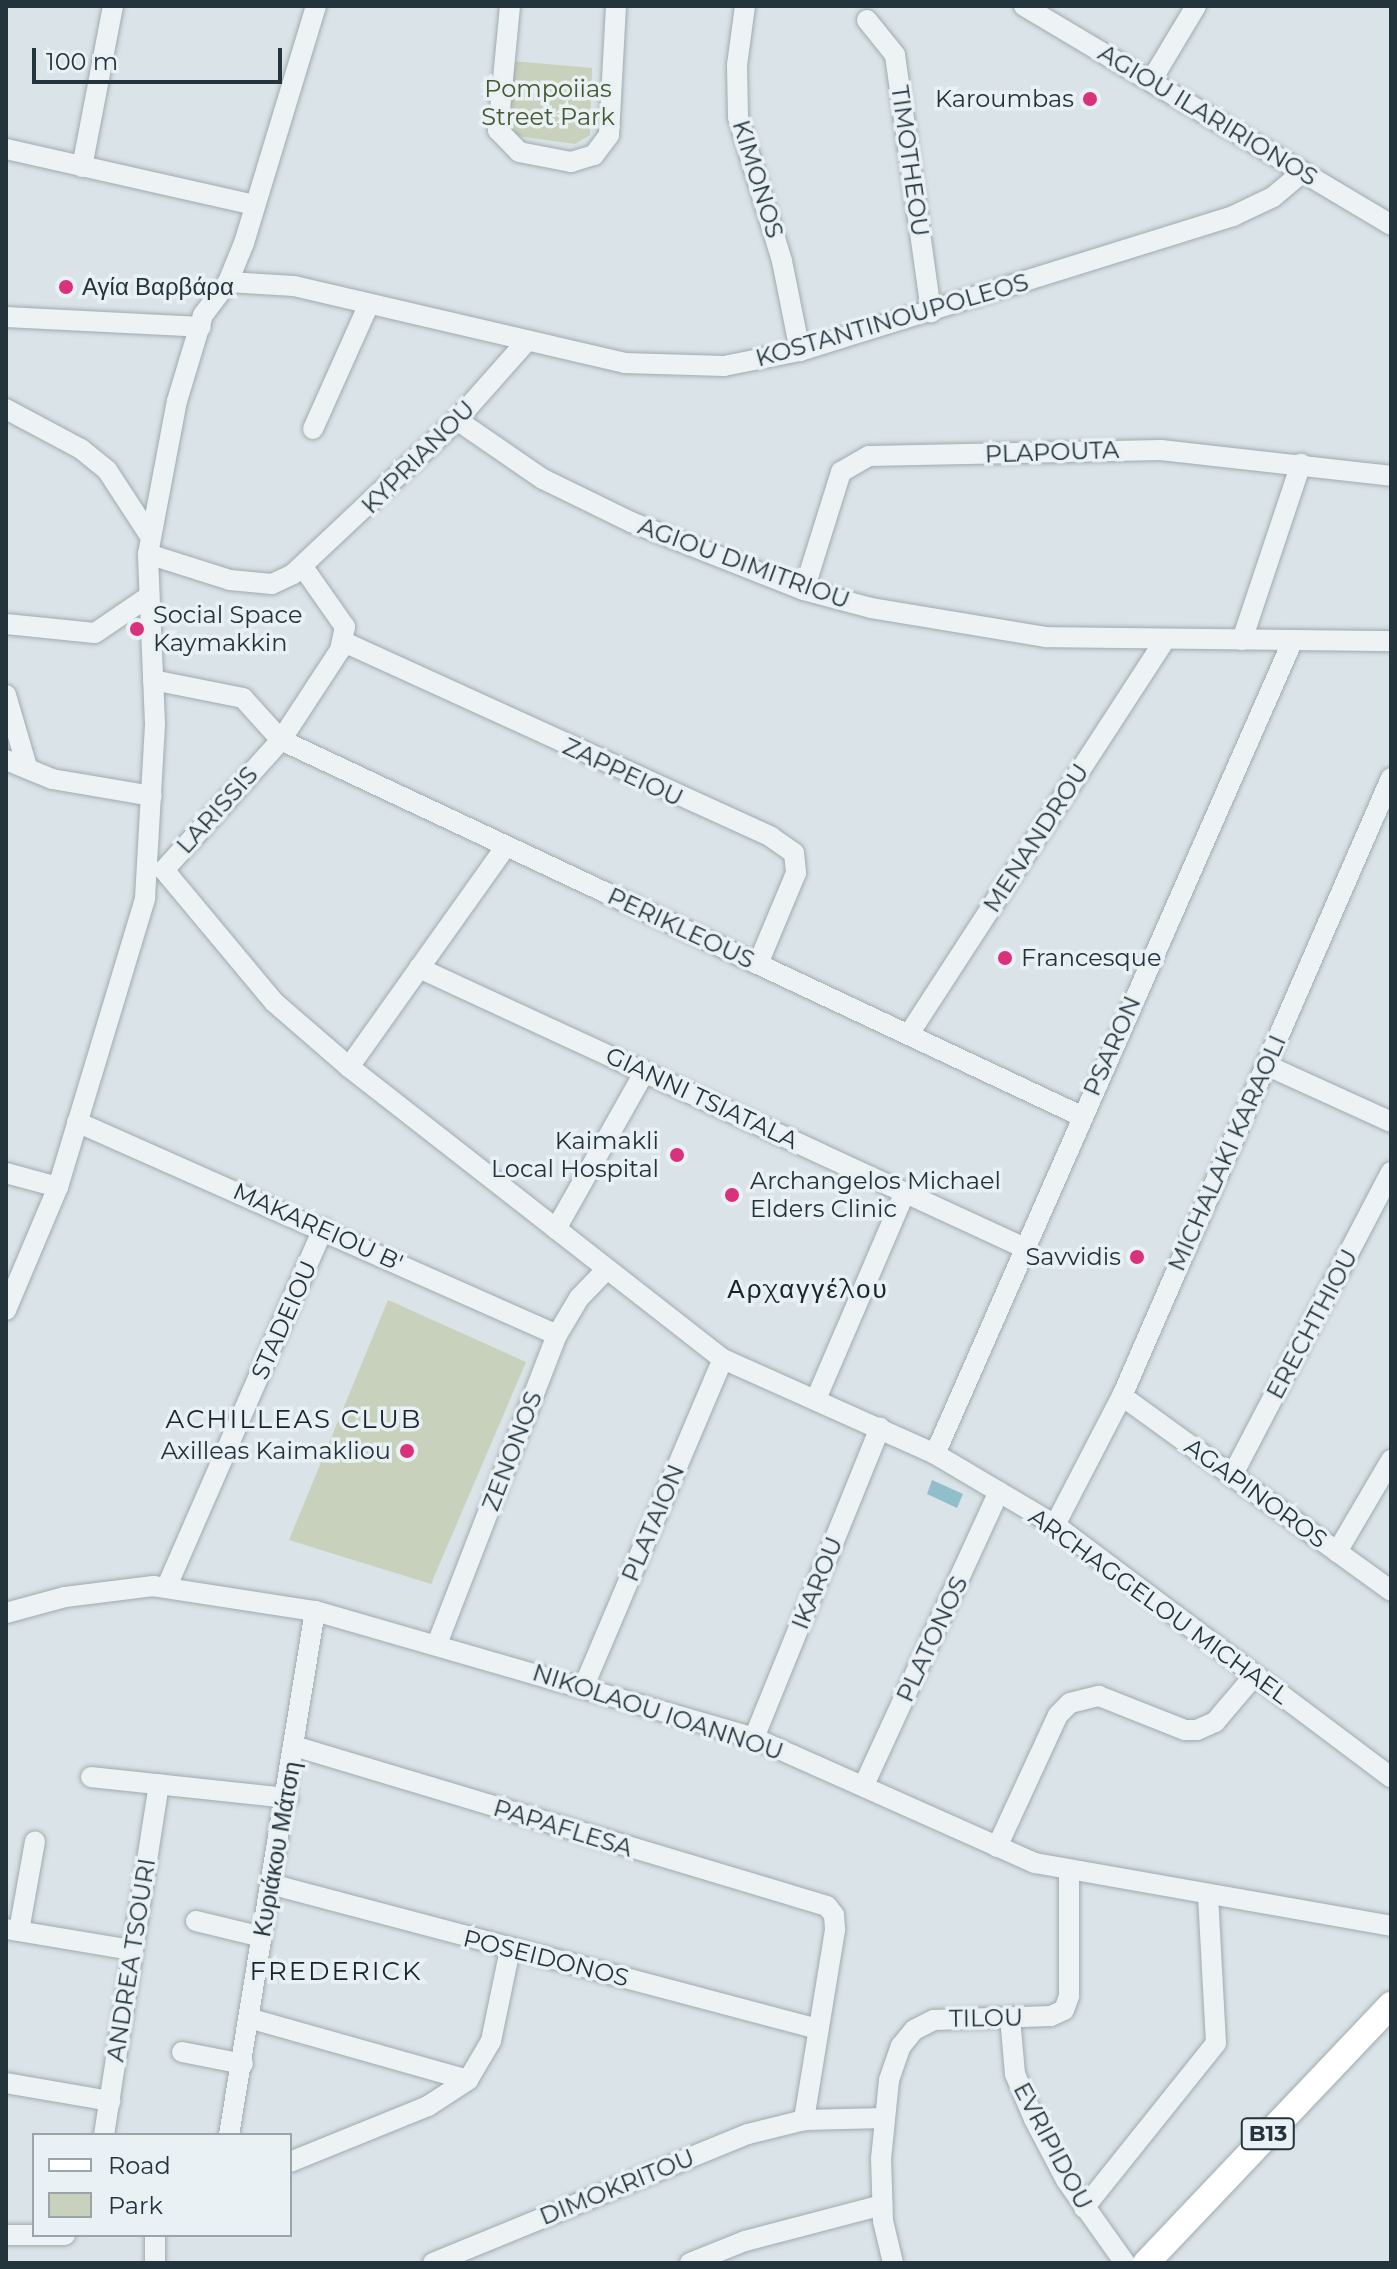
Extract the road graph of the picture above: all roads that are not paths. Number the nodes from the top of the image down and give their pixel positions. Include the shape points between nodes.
1 (113, 6) edge
2 (316, 6) edge
3 (510, 6) edge
4 (616, 6) edge
5 (745, 6) edge
6 (1024, 6) edge
7 (1196, 6) edge
8 (867, 20) dead end
9 (1151, 81) junction
10 (6, 149) edge
11 (82, 167) junction
12 (1303, 172) junction
13 (255, 205) junction
14 (1389, 220) edge
15 (228, 282) junction
16 (369, 304) junction
17 (931, 312) junction
18 (6, 317) edge
19 (201, 327) junction
20 (527, 341) junction
21 (800, 351) junction
22 (6, 409) edge
23 (457, 420) junction
24 (313, 429) dead end
25 (1301, 464) junction
26 (1391, 476) edge
27 (149, 545) junction
28 (303, 567) junction
29 (804, 590) junction
30 (148, 597) junction
31 (6, 624) edge
32 (1242, 640) junction
33 (1293, 640) junction
34 (1391, 641) edge
35 (344, 642) junction
36 (1164, 642) junction
37 (153, 680) junction
38 (6, 695) edge
39 (281, 740) junction
40 (6, 760) edge
41 (27, 767) junction
42 (1391, 778) edge
43 (152, 796) junction
44 (506, 846) junction
45 (157, 868) junction
46 (758, 964) junction
47 (419, 968) junction
48 (909, 1034) junction
49 (1266, 1065) junction
50 (349, 1067) junction
51 (645, 1071) junction
52 (1081, 1116) junction
53 (77, 1122) junction
54 (1391, 1122) edge
55 (1391, 1172) edge
56 (6, 1173) edge
57 (58, 1187) junction
58 (905, 1192) junction
59 (323, 1229) junction
60 (556, 1229) junction
61 (1027, 1249) junction
62 (607, 1269) junction
63 (6, 1310) edge
64 (557, 1335) junction
65 (723, 1359) junction
66 (1122, 1396) junction
67 (816, 1399) junction
68 (880, 1428) junction
69 (935, 1454) junction
70 (1391, 1460) edge
71 (1232, 1476) junction
72 (999, 1492) junction
73 (1055, 1525) junction
74 (1337, 1552) junction
75 (167, 1586) junction
76 (1391, 1591) edge
77 (315, 1611) junction
78 (6, 1613) edge
79 (437, 1644) junction
80 (1254, 1676) junction
81 (584, 1686) junction
82 (754, 1738) junction
83 (294, 1746) junction
84 (1388, 1767) edge
85 (91, 1777) dead end
86 (159, 1784) junction
87 (864, 1785) junction
88 (288, 1798) junction
89 (35, 1841) dead end
90 (997, 1847) junction
91 (1069, 1872) junction
92 (274, 1885) junction
93 (1208, 1895) junction
94 (196, 1921) dead end
95 (1391, 1926) edge
96 (13, 1930) edge
97 (262, 1937) junction
98 (510, 1949) junction
99 (132, 1950) junction
100 (1391, 2005) edge
101 (1010, 2017) junction
102 (252, 2019) junction
103 (818, 2029) junction
104 (182, 2052) dead end
105 (243, 2064) junction
106 (468, 2080) junction
107 (6, 2083) edge
108 (110, 2101) junction
109 (884, 2118) junction
110 (804, 2120) junction
111 (104, 2133) edge
112 (229, 2133) edge
113 (292, 2161) edge
114 (882, 2205) junction
115 (1084, 2208) junction
116 (6, 2235) edge
117 (32, 2235) edge
118 (155, 2237) edge
119 (155, 2263) edge
120 (433, 2263) edge
121 (690, 2263) edge
122 (893, 2263) edge
123 (1125, 2263) edge
124 (1146, 2263) edge

1 - 11 street
2 - 13 street
3 - 4 street via 498,130 519,152 571,162 594,155 609,135
5 - 21 street, KIMONOS via 737,65 738,117 778,243
6 - 9 street, AGIOU ILARIRIONOS
7 - 9 street
8 - 17 street, TIMOTHEOU via 895,55
9 - 12 street, AGIOU ILARIRIONOS
10 - 11 street
11 - 13 street
12 - 14 street, AGIOU ILARIRIONOS
12 - 17 street, KOSTANTINOUPOLEOS via 1273,197 1233,216
13 - 15 street
15 - 16 street, KOSTANTINOUPOLEOS via 294,286
15 - 19 street via 209,302
16 - 20 street, KOSTANTINOUPOLEOS
16 - 24 street
17 - 21 street, KOSTANTINOUPOLEOS
18 - 19 street
19 - 27 street via 173,415
20 - 21 street, KOSTANTINOUPOLEOS via 663,368 724,366
20 - 23 street, KYPRIANOU
22 - 27 street via 81,449 107,470
23 - 28 street, KYPRIANOU
23 - 29 street, AGIOU DIMITRIOU via 501,453 584,500
25 - 26 street, PLAPOUTA
25 - 29 street, PLAPOUTA via 1120,449 862,458 846,465 837,480
25 - 32 street
27 - 28 street, KYPRIANOU via 230,580 281,581
27 - 30 street
28 - 35 street via 339,616
29 - 36 street, AGIOU DIMITRIOU via 934,623 1001,633
30 - 31 street via 95,633
30 - 37 street
32 - 33 street, AGIOU DIMITRIOU
32 - 36 street, AGIOU DIMITRIOU
33 - 34 street, AGIOU DIMITRIOU
33 - 52 street, PSARON
35 - 39 street, LARISSIS
35 - 46 street, ZAPPEIOU via 771,837 794,853 796,873
36 - 48 street, MENANDROU
37 - 39 street via 243,698
37 - 43 street
38 - 41 street
39 - 44 street, PERIKLEOUS
39 - 45 street, LARISSIS
40 - 41 street
41 - 43 street via 52,779
42 - 49 street, MICHALAKI KARAOLI
43 - 45 street
44 - 46 street, PERIKLEOUS
44 - 47 street
45 - 50 street, ARCHAGGELOU MICHAEL via 274,1002
45 - 53 street
46 - 48 street, PERIKLEOUS
47 - 50 street
47 - 51 street, GIANNI TSIATALA
48 - 52 street, PERIKLEOUS
49 - 54 street
49 - 66 street, MICHALAKI KARAOLI
50 - 60 street, ARCHAGGELOU MICHAEL
51 - 58 street, GIANNI TSIATALA
51 - 60 street
52 - 61 street, PSARON
53 - 57 street
53 - 59 street, MAKAREIOU B'
55 - 71 street, ERECHTHIOU
56 - 57 street
57 - 63 street
58 - 61 street, GIANNI TSIATALA
58 - 67 street
59 - 64 street, MAKAREIOU B'
59 - 75 street, STADEIOU
60 - 62 street, ARCHAGGELOU MICHAEL
61 - 69 street, PSARON
62 - 64 street, ZENONOS via 579,1298
62 - 65 street, ARCHAGGELOU MICHAEL
64 - 79 street, ZENONOS
65 - 67 street, ARCHAGGELOU MICHAEL
65 - 81 street, PLATAION
66 - 71 street, AGAPINOROS
66 - 73 street, MICHALAKI KARAOLI
67 - 68 street, ARCHAGGELOU MICHAEL
68 - 69 street, ARCHAGGELOU MICHAEL
68 - 82 street, IKAROU
69 - 72 street, ARCHAGGELOU MICHAEL
70 - 74 street
71 - 74 street, AGAPINOROS
72 - 73 street, ARCHAGGELOU MICHAEL
72 - 87 street, PLATONOS
73 - 80 street, ARCHAGGELOU MICHAEL
74 - 76 street, AGAPINOROS
75 - 77 street, NIKOLAOU IOANNOU
75 - 78 street, NIKOLAOU IOANNOU via 78,1595
77 - 79 street, NIKOLAOU IOANNOU
77 - 83 street, Κυριάκου Μάτση
79 - 81 street, NIKOLAOU IOANNOU
80 - 84 street, ARCHAGGELOU MICHAEL
80 - 90 street via 1215,1722 1197,1730 1099,1696 1070,1703 1058,1715
81 - 82 street, NIKOLAOU IOANNOU
82 - 87 street, NIKOLAOU IOANNOU
83 - 88 street, Κυριάκου Μάτση
83 - 103 street, PAPAFLESA via 816,1900 831,1910 835,1930
85 - 86 street
86 - 88 street
86 - 99 street, ANDREA TSOURI
87 - 90 street, NIKOLAOU IOANNOU
88 - 92 street, Κυριάκου Μάτση
89 - 96 street
90 - 91 street, NIKOLAOU IOANNOU
91 - 93 street, NIKOLAOU IOANNOU
91 - 101 street, TILOU via 1068,2003 1051,2016
92 - 97 street, Κυριάκου Μάτση
92 - 98 street, POSEIDONOS
93 - 95 street, NIKOLAOU IOANNOU
93 - 115 street via 1216,2043
94 - 97 street
96 - 99 street
97 - 102 street, Κυριάκου Μάτση
98 - 103 street, POSEIDONOS
98 - 106 street via 491,2041
99 - 108 street, ANDREA TSOURI
100 - 124 main road, B13
101 - 109 street, TILOU via 945,2017 914,2030 895,2062
101 - 115 street, EVRIPIDOU via 1012,2059 1021,2088
102 - 105 street, Κυριάκου Μάτση
102 - 106 street
103 - 110 street
104 - 105 street
105 - 112 street, Κυριάκου Μάτση
106 - 113 street via 428,2106
107 - 108 street
108 - 111 street, ANDREA TSOURI
109 - 110 street, DIMOKRITOU
109 - 114 street, TILOU
110 - 120 street, DIMOKRITOU via 726,2142
114 - 121 street via 745,2241
114 - 122 street, TILOU
115 - 123 street, EVRIPIDOU
116 - 117 street
118 - 119 street

